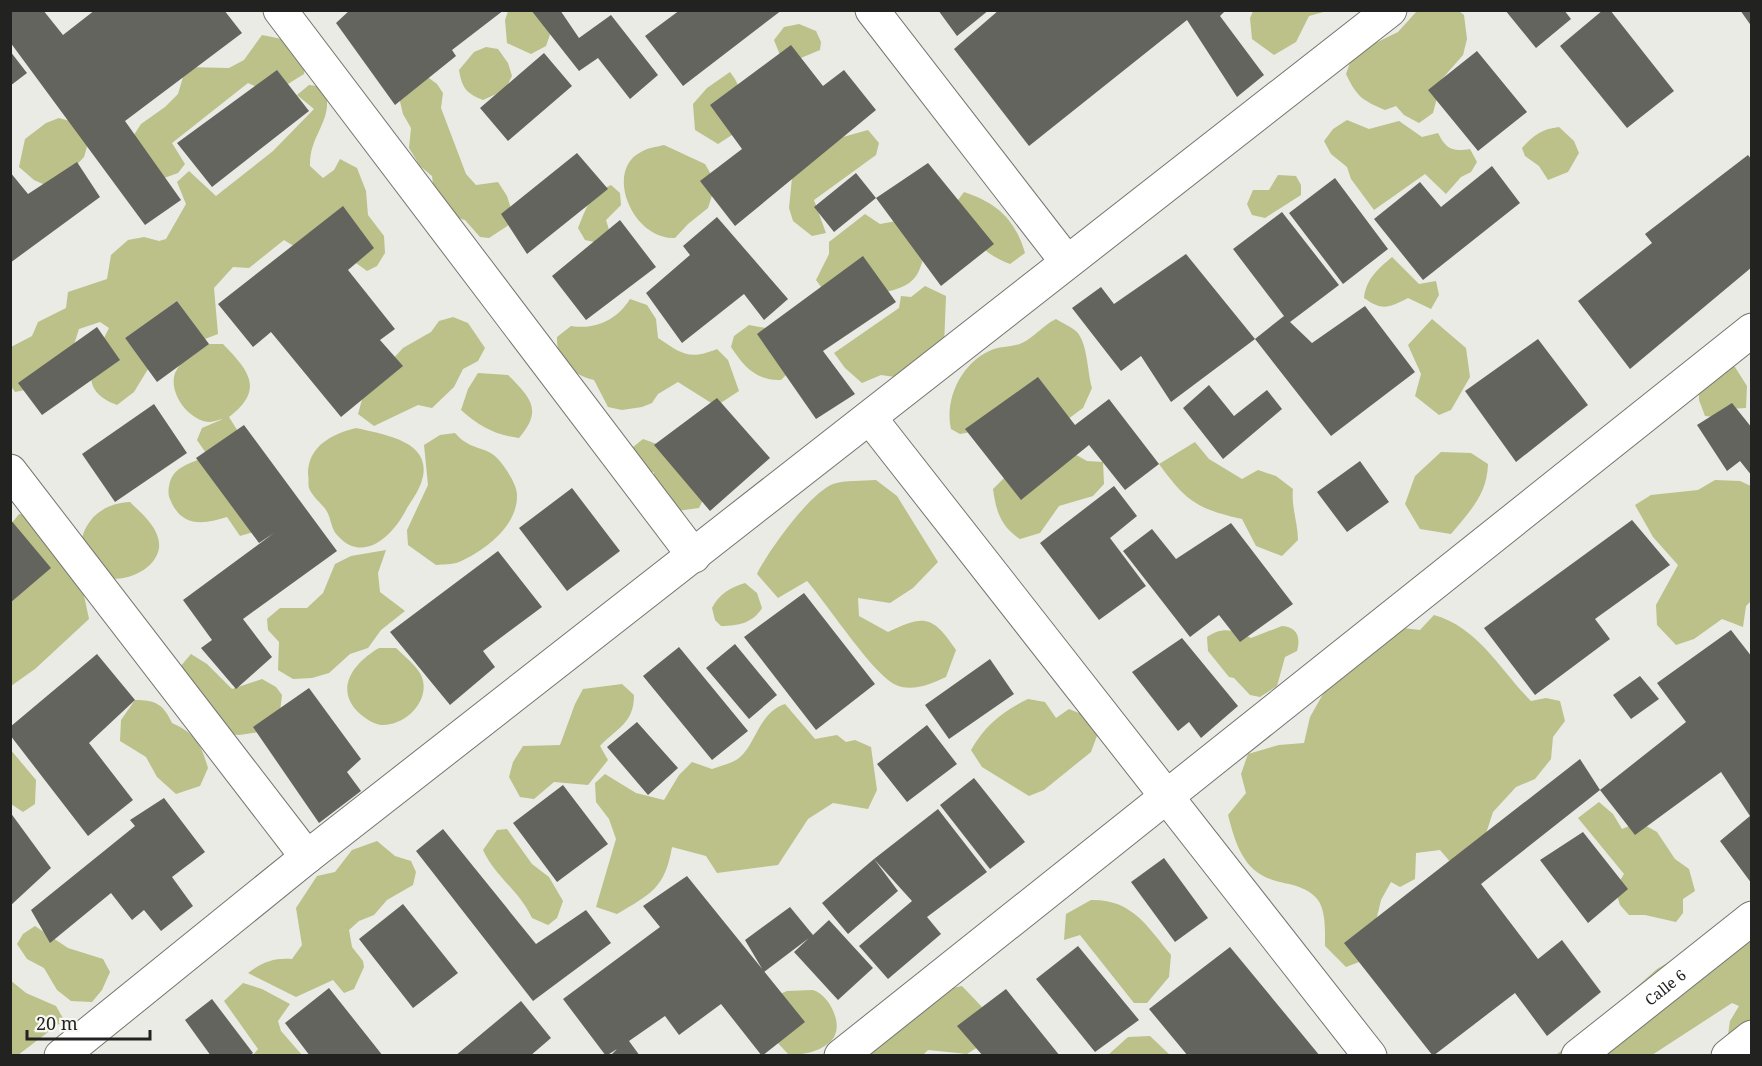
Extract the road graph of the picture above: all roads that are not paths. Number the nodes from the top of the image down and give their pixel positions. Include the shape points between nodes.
1 (280, 10) edge
2 (872, 10) edge
3 (1390, 10) edge
4 (1067, 262) junction
5 (1752, 330) edge
6 (870, 418) junction
7 (10, 471) edge
8 (694, 556) junction
9 (1167, 796) junction
10 (307, 857) junction
11 (1752, 918) edge
12 (1752, 1037) edge
13 (61, 1056) edge
14 (841, 1056) edge
15 (1370, 1056) edge
16 (1578, 1056) edge
17 (1728, 1056) edge

1 - 8 street
2 - 4 street
3 - 4 street
4 - 6 street
5 - 9 street
6 - 8 street
6 - 9 street
7 - 10 street
8 - 10 street
9 - 14 street
9 - 15 street
10 - 13 street
11 - 16 street, Calle 6
12 - 17 street

